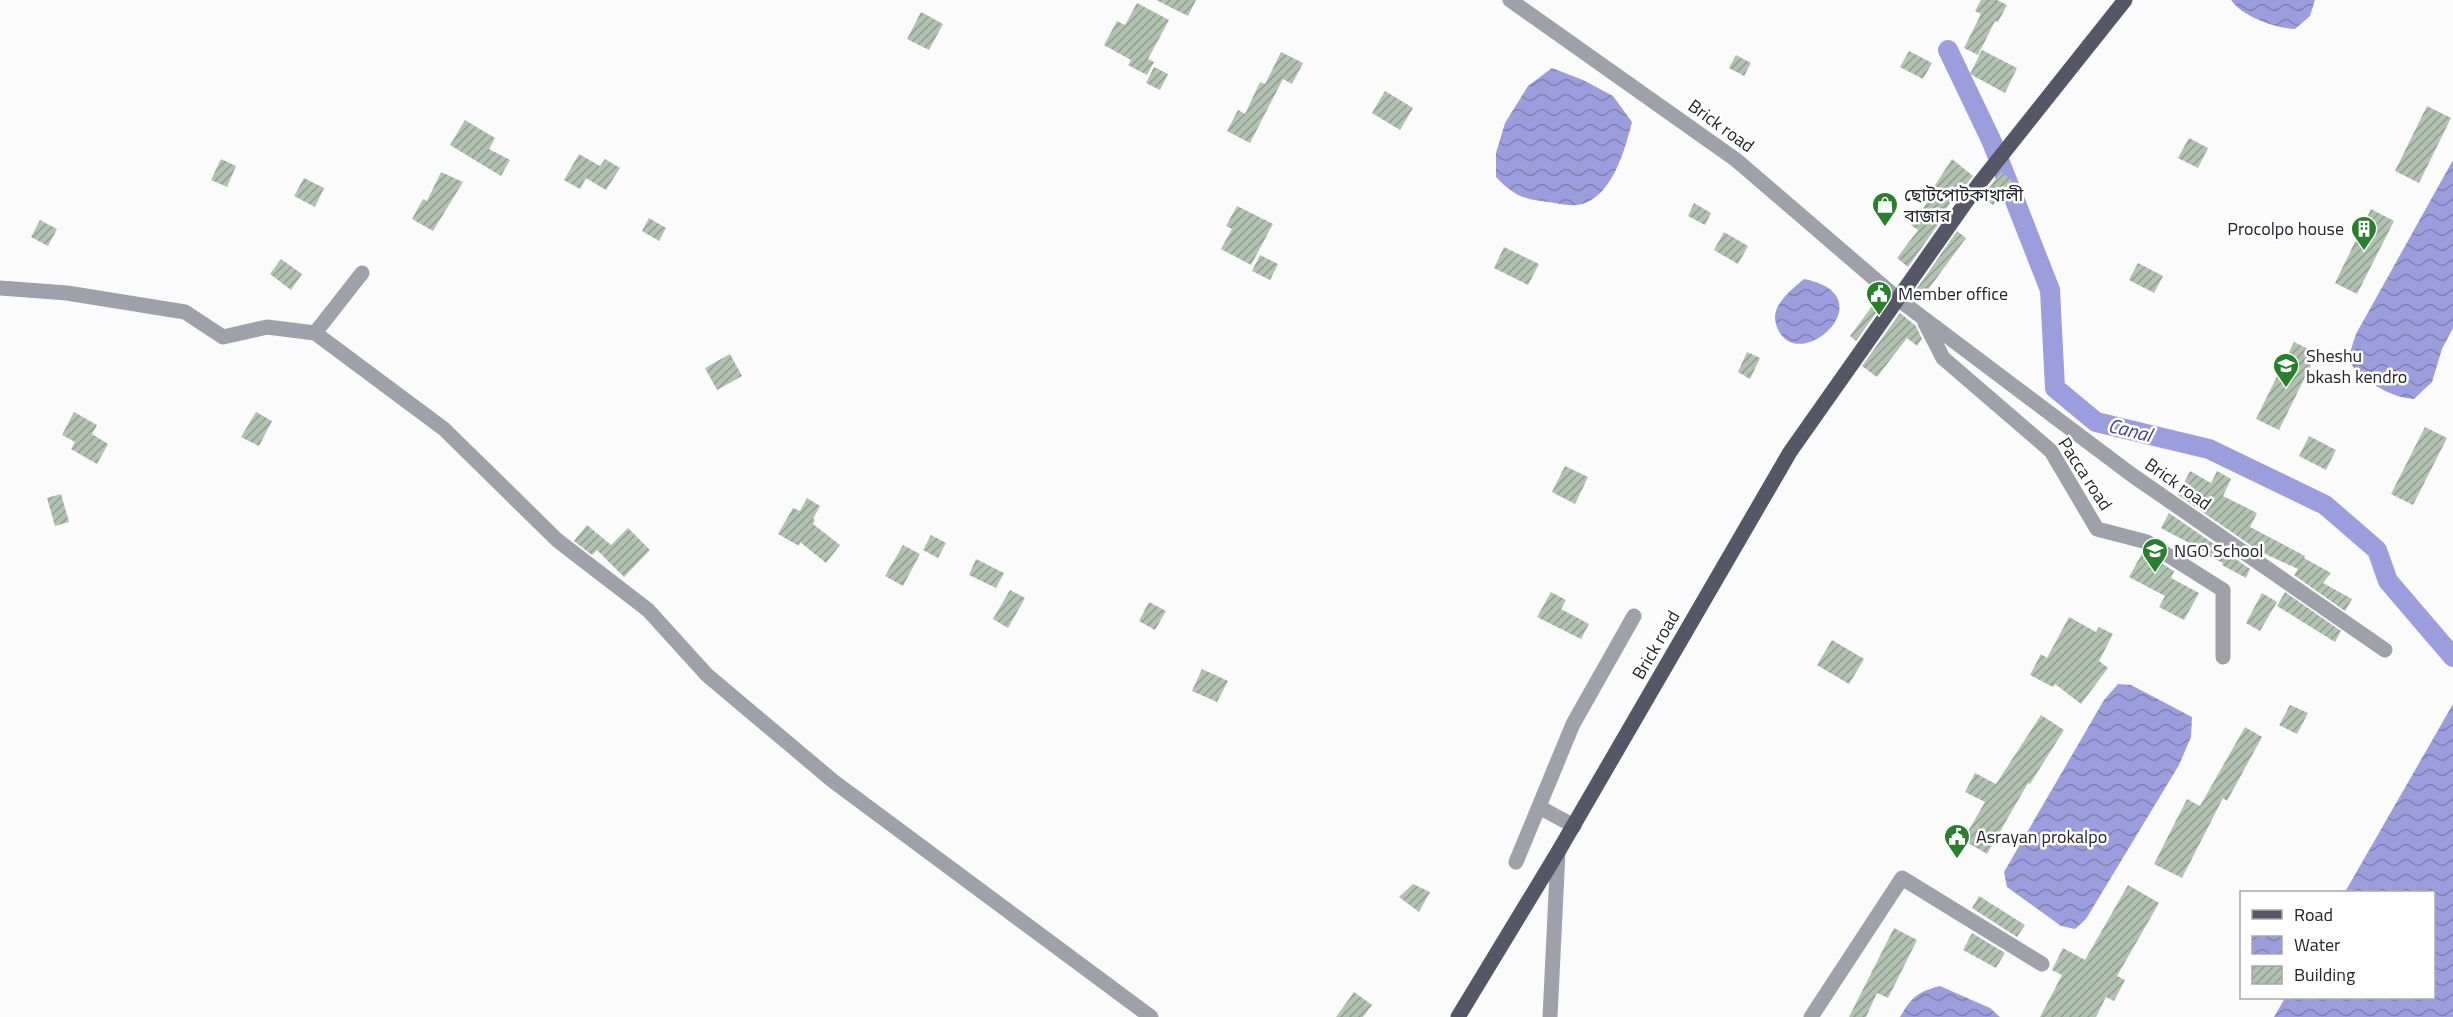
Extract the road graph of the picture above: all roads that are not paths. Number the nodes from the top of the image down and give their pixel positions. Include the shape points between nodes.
1 (1510, 0) edge
2 (2125, 0) edge
3 (362, 273) dead end
4 (0, 288) edge
5 (1898, 299) junction
6 (1923, 318) junction
7 (315, 333) junction
8 (1634, 616) dead end
9 (2385, 650) dead end
10 (2223, 657) dead end
11 (1539, 807) junction
12 (1574, 826) junction
13 (1558, 852) junction
14 (1516, 862) dead end
15 (2042, 964) dead end
16 (1151, 1017) edge
17 (1458, 1017) edge
18 (1550, 1017) edge
19 (1811, 1017) edge

1 - 5 street, Brick road via 1735,159
2 - 5 main road, Brick road via 1977,185
3 - 7 street
4 - 7 street via 68,293 185,312 223,336 267,327
5 - 6 street, Brick road
5 - 12 main road, Brick road via 1790,452
6 - 9 street, Brick road via 2132,475
6 - 10 street, Pacca road via 1943,358 2051,451 2097,529 2146,542 2223,590
7 - 16 street via 444,429 557,540 648,610 706,675 834,781
8 - 11 street via 1573,724
11 - 12 street
11 - 14 street
12 - 13 main road, Brick road
13 - 17 main road, Brick road
13 - 18 street
15 - 19 street via 1902,878

